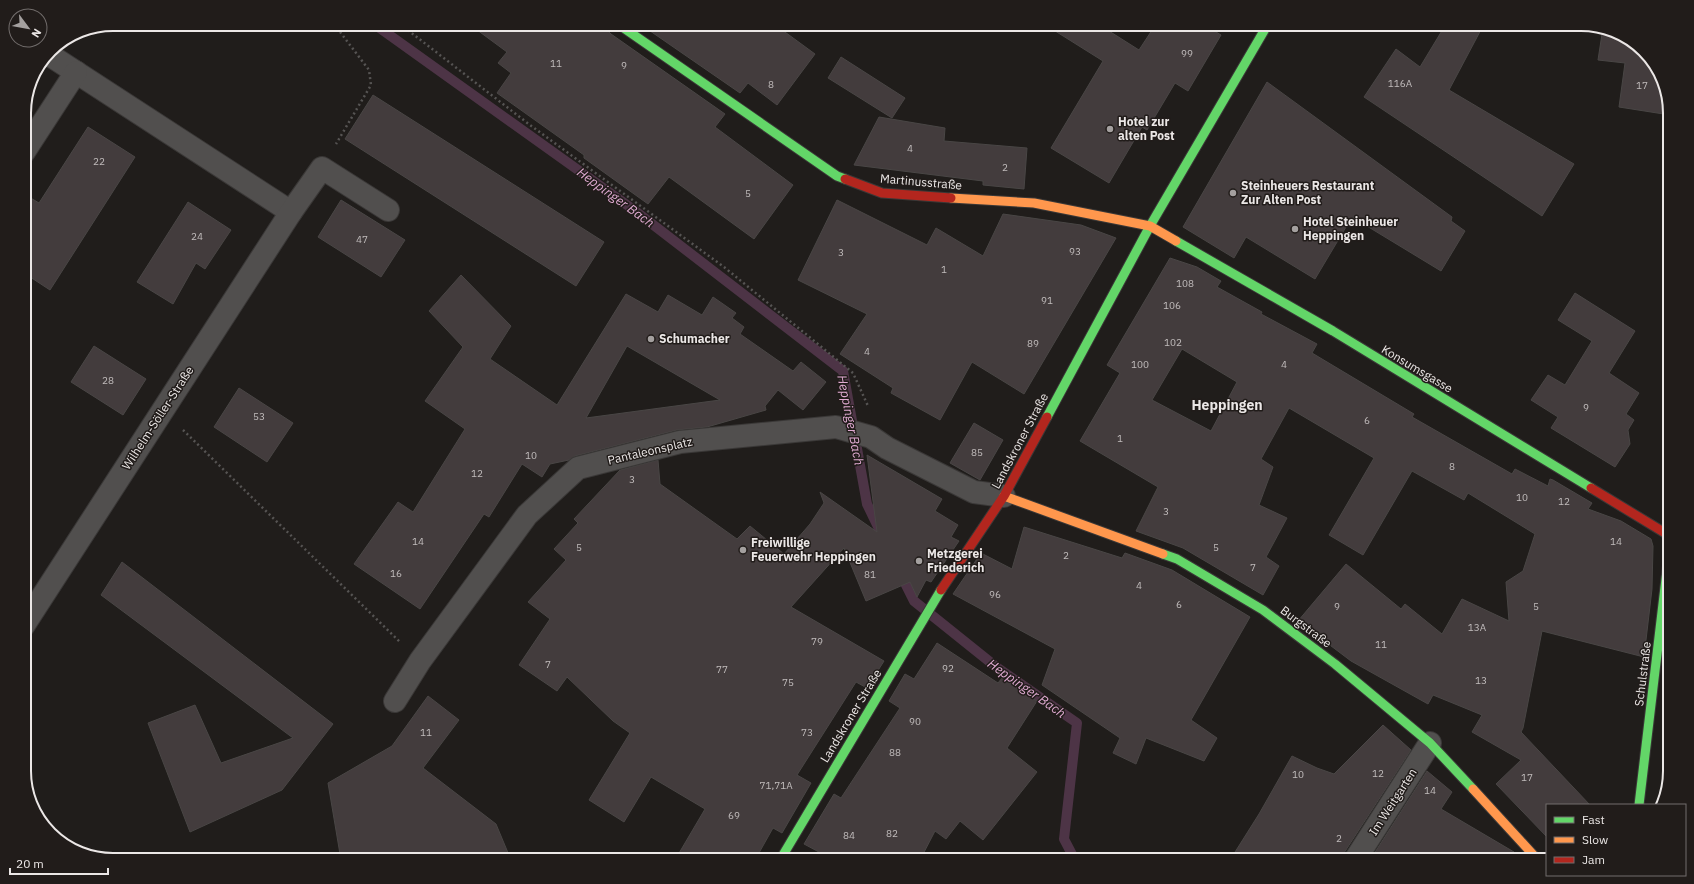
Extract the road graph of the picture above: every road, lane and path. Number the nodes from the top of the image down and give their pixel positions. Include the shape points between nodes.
1 (339, 31) edge
2 (409, 31) edge
3 (628, 31) edge
4 (1264, 31) edge
5 (53, 57) edge
6 (76, 72) junction
7 (31, 141) edge
8 (322, 168) junction
9 (388, 210) dead end
10 (291, 212) junction
11 (1150, 226) junction
12 (868, 407) dead end
13 (163, 410) junction
14 (1004, 496) junction
15 (1663, 532) edge
16 (1663, 604) edge
17 (31, 614) edge
18 (420, 661) junction
19 (395, 701) dead end
20 (1430, 743) junction
21 (1639, 804) edge
22 (784, 853) edge
23 (1359, 853) edge
24 (1529, 853) edge

1 - 8 path via 369,70 371,85
2 - 12 path via 530,125 724,267 814,340 853,373
3 - 11 main road, Martinusstraße via 837,176 882,193 1034,203
4 - 11 main road, Landskroner Straße
5 - 6 street
6 - 7 street
6 - 10 street
8 - 9 street
8 - 10 street, Wilhelm-Söller-Straße
10 - 13 street, Wilhelm-Söller-Straße
11 - 14 main road, Landskroner Straße
11 - 15 main road, Konsumsgasse via 1333,331
13 - 17 street, Wilhelm-Söller-Straße
13 - 18 path
14 - 18 street, Pantaleonsplatz via 974,492 887,448 871,437 836,427 680,442 578,468 527,515
14 - 20 main road, Burgstraße via 1177,560 1263,610 1335,664
14 - 22 main road, Landskroner Straße via 938,594
16 - 21 main road, Schulstraße
18 - 19 street, Pantaleonsplatz
20 - 23 street, Im Weitgarten
20 - 24 main road, Burgstraße

